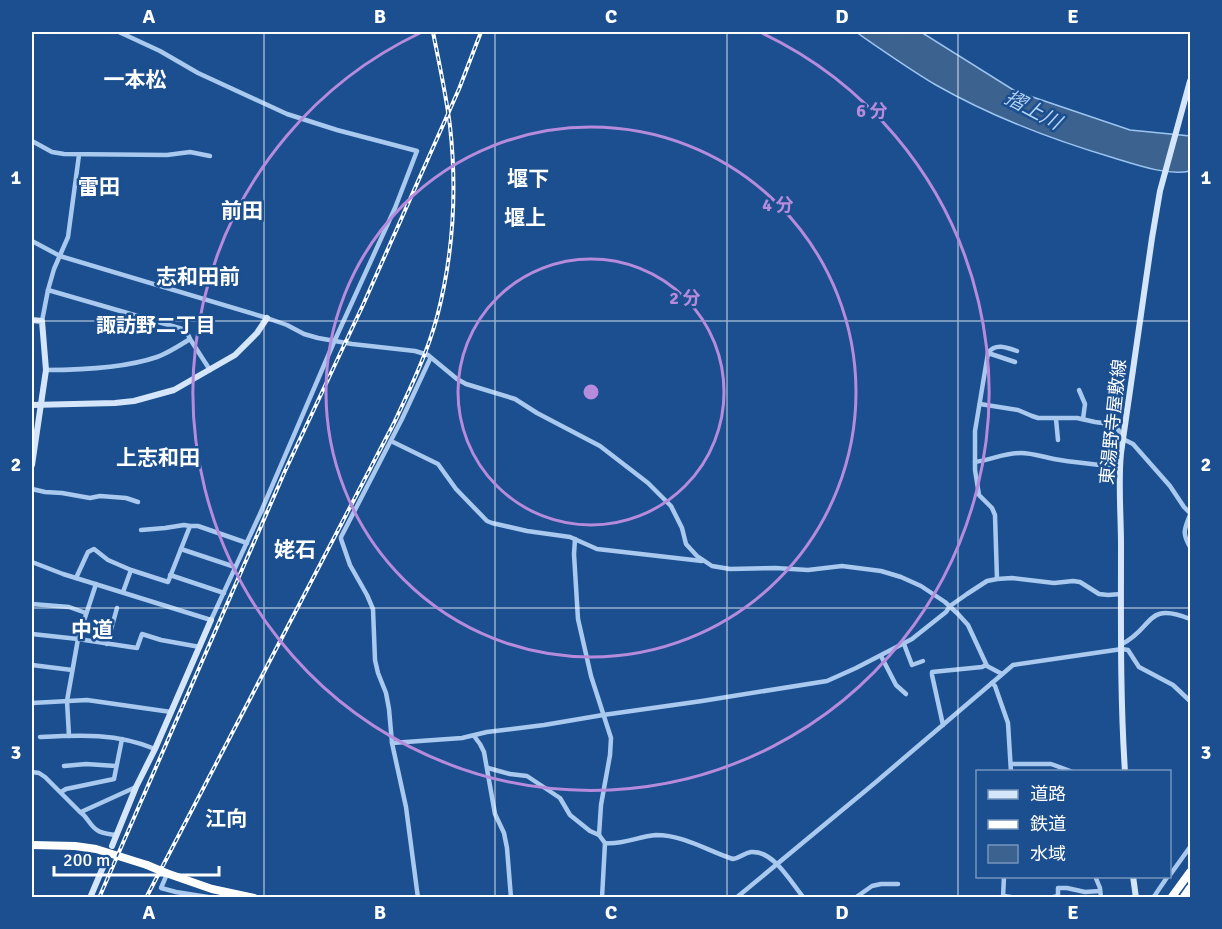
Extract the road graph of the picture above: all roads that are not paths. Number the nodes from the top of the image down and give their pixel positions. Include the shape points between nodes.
1 (119, 32) edge
2 (1191, 81) edge
3 (32, 141) edge
4 (79, 155) junction
5 (210, 156) dead end
6 (32, 241) edge
7 (60, 256) junction
8 (48, 290) junction
9 (267, 318) junction
10 (32, 320) edge
11 (42, 321) junction
12 (190, 339) junction
13 (334, 342) junction
14 (1017, 351) dead end
15 (988, 353) junction
16 (430, 358) junction
17 (1015, 362) dead end
18 (46, 370) junction
19 (210, 370) junction
20 (1078, 390) dead end
21 (980, 404) junction
22 (32, 405) edge
23 (41, 405) junction
24 (1056, 419) junction
25 (1083, 419) junction
26 (1123, 437) junction
27 (34, 438) edge
28 (1058, 440) dead end
29 (391, 441) junction
30 (975, 462) junction
31 (32, 465) edge
32 (1120, 468) junction
33 (32, 489) edge
34 (138, 502) dead end
35 (1191, 514) edge
36 (190, 526) junction
37 (141, 530) dead end
38 (575, 539) junction
39 (247, 543) junction
40 (1191, 547) edge
41 (181, 549) junction
42 (704, 561) junction
43 (32, 562) edge
44 (235, 567) junction
45 (131, 570) junction
46 (170, 575) junction
47 (76, 578) junction
48 (997, 579) junction
49 (96, 584) junction
50 (123, 592) junction
51 (224, 593) junction
52 (1121, 594) junction
53 (32, 604) edge
54 (950, 606) junction
55 (117, 608) dead end
56 (86, 613) junction
57 (1191, 619) edge
58 (211, 620) junction
59 (32, 634) edge
60 (78, 639) junction
61 (107, 644) junction
62 (904, 644) junction
63 (200, 646) junction
64 (1122, 646) junction
65 (881, 656) junction
66 (923, 661) dead end
67 (32, 665) edge
68 (986, 665) junction
69 (72, 670) junction
70 (1002, 675) junction
71 (992, 683) junction
72 (906, 694) dead end
73 (67, 701) junction
74 (1191, 701) edge
75 (32, 703) edge
76 (171, 712) junction
77 (603, 715) junction
78 (943, 725) junction
79 (69, 736) junction
80 (474, 736) junction
81 (40, 737) dead end
82 (122, 739) junction
83 (392, 743) junction
84 (155, 749) junction
85 (1011, 764) junction
86 (64, 766) dead end
87 (116, 766) junction
88 (488, 768) junction
89 (1011, 770) edge
90 (1070, 770) edge
91 (1125, 770) edge
92 (32, 772) edge
93 (136, 787) junction
94 (62, 792) junction
95 (80, 812) junction
96 (116, 835) junction
97 (599, 835) junction
98 (605, 843) junction
99 (32, 844) edge
100 (112, 846) dead end
101 (1191, 847) edge
102 (106, 860) dead end
103 (777, 865) junction
104 (1191, 872) edge
105 (167, 873) junction
106 (1171, 873) edge
107 (1004, 878) edge
108 (1096, 878) edge
109 (1133, 878) edge
110 (1167, 878) edge
111 (898, 884) dead end
112 (1191, 888) edge
113 (1101, 894) edge
114 (90, 897) edge
115 (214, 897) edge
116 (254, 897) edge
117 (418, 897) edge
118 (511, 897) edge
119 (602, 897) edge
120 (736, 897) edge
121 (804, 897) edge
122 (855, 897) edge
123 (1003, 897) edge
124 (1018, 897) edge
125 (1050, 897) edge
126 (1136, 897) edge
127 (1153, 897) edge
128 (1171, 897) edge
129 (1184, 897) edge

1 - 13 street via 287,114 417,151
2 - 26 street, 東湯野寺屋敷線 via 1160,191
3 - 4 street via 52,152
4 - 5 street via 190,152
4 - 7 street via 68,237
6 - 7 street
7 - 8 street
7 - 9 street
8 - 11 street
8 - 12 street via 186,330
9 - 13 street
9 - 19 street via 235,355
10 - 11 street
11 - 18 street
12 - 18 street via 139,362
12 - 19 street
13 - 16 street via 415,351
13 - 39 street
14 - 15 street via 999,346
15 - 17 street
15 - 21 street
16 - 29 street
16 - 42 street via 466,384 515,399 609,453 671,506 686,544
18 - 23 street
19 - 23 street via 174,390 134,401
20 - 25 street via 1085,404
21 - 24 street
21 - 30 street
22 - 23 street
23 - 27 street
24 - 25 street
24 - 28 street
25 - 26 street via 1113,425
26 - 32 street, 東湯野寺屋敷線
26 - 35 street
27 - 31 street
29 - 38 street via 438,464 487,521
29 - 83 street via 341,540 373,609 375,660 386,693
30 - 32 street via 1023,453
30 - 48 street via 979,495 995,514
32 - 52 street, 東湯野寺屋敷線
33 - 34 street
35 - 40 street via 1184,531
36 - 37 street
36 - 39 street
36 - 41 street
38 - 42 street via 597,549
38 - 77 street via 578,619
39 - 44 street
41 - 44 street
41 - 46 street
42 - 54 street via 730,569 808,570 842,566 881,571 921,586
43 - 47 street
44 - 51 street
45 - 46 street via 168,582
45 - 47 street via 94,549 88,552
45 - 50 street
46 - 51 street
47 - 49 street
48 - 52 street via 1073,581 1099,594
48 - 54 street via 987,581
49 - 50 street
49 - 56 street
50 - 58 street
51 - 58 street
52 - 64 street, 東湯野寺屋敷線
53 - 56 street via 69,607
54 - 62 street
54 - 68 street via 968,625
55 - 61 street
56 - 60 street
57 - 64 street via 1159,613
58 - 63 street
59 - 60 street
60 - 61 street
60 - 69 street
61 - 63 street via 137,648 142,634
62 - 65 street
62 - 66 street via 912,665
63 - 76 street
64 - 70 street via 1013,664
64 - 74 street via 1139,668 1173,685
64 - 91 street, 東湯野寺屋敷線
65 - 72 street via 896,685
65 - 77 street via 827,681
67 - 69 street
68 - 70 street
68 - 78 street via 932,672
69 - 73 street
70 - 71 street
71 - 78 street
71 - 85 street via 1008,723
73 - 75 street
73 - 76 street via 103,701
73 - 79 street
76 - 84 street
77 - 80 street
77 - 97 street via 611,738
78 - 103 street
79 - 81 street
79 - 82 street
80 - 83 street
80 - 88 street
82 - 84 street
82 - 87 street
83 - 117 street via 406,807
84 - 93 street
85 - 89 street
85 - 90 street via 1051,764
86 - 87 street
87 - 94 street via 114,779
88 - 97 street via 526,776 560,798 576,821
88 - 118 street via 495,814 507,848
92 - 94 street via 39,773
93 - 95 street
93 - 96 street
94 - 95 street
95 - 96 street via 95,829
96 - 100 street
97 - 98 street
98 - 103 street via 662,836 733,859 746,853 762,853
98 - 119 street
99 - 105 highway, bridge via 96,849
101 - 106 street
102 - 114 street
103 - 120 street
103 - 121 street
104 - 128 highway
105 - 115 street via 161,888
105 - 116 highway via 212,889
107 - 123 street
108 - 113 street
109 - 126 street
110 - 127 street
111 - 122 street via 872,886
112 - 129 highway
113 - 125 street via 1058,888 1058,896
123 - 124 street

